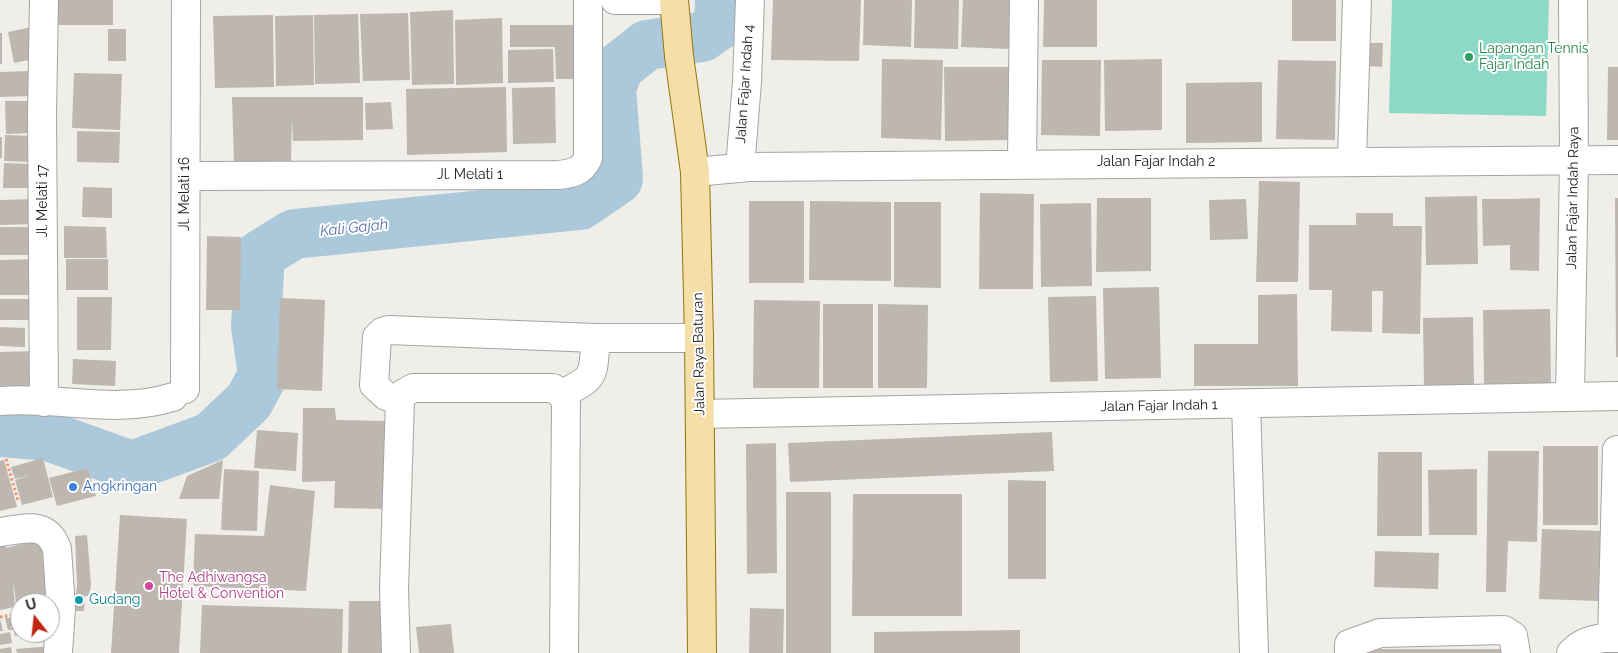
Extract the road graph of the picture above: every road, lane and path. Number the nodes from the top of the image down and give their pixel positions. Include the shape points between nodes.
1 (44, 0) edge
2 (186, 0) edge
3 (588, 0) edge
4 (615, 0) edge
5 (750, 0) edge
6 (1024, 0) edge
7 (1357, 0) edge
8 (1574, 0) edge
9 (675, 7) edge
10 (1352, 160) junction
11 (1574, 160) junction
12 (1618, 160) edge
13 (1022, 163) junction
14 (740, 168) junction
15 (694, 172) junction
16 (186, 176) junction
17 (596, 338) junction
18 (699, 338) junction
19 (562, 394) junction
20 (1570, 396) junction
21 (1618, 396) edge
22 (400, 400) junction
23 (0, 401) edge
24 (44, 402) junction
25 (1246, 404) junction
26 (700, 414) junction
27 (1617, 450) edge
28 (6, 459) dead end
29 (13, 530) edge
30 (1615, 638) edge
31 (58, 653) edge
32 (396, 653) edge
33 (564, 653) edge
34 (702, 653) edge
35 (1254, 653) edge
36 (1349, 653) edge
37 (1516, 653) edge
38 (1571, 653) edge

1 - 24 street, Jl. Melati 17
2 - 16 street, Jl. Melati 16
3 - 16 street, Jl. Melati 1 via 588,158 575,173 557,176
4 - 9 street
5 - 14 street, Jalan Fajar Indah 4
6 - 13 street
7 - 10 street
8 - 11 street, Jalan Fajar Indah Raya
9 - 15 main road, Jalan Raya Baturan via 678,56
10 - 11 street, Jalan Fajar Indah 2
10 - 13 street, Jalan Fajar Indah 2
11 - 12 street, Jalan Fajar Indah 2
11 - 20 street, Jalan Fajar Indah Raya
13 - 14 street, Jalan Fajar Indah 2
14 - 15 street, Jalan Fajar Indah 2
15 - 18 main road, Jalan Raya Baturan
16 - 24 street, Jl. Melati 16 via 179,393 153,403 131,406
17 - 18 street
17 - 19 street via 593,374
17 - 22 street via 388,330 377,337 374,385 386,396
18 - 26 main road, Jalan Raya Baturan
19 - 22 street via 553,388 413,388
19 - 33 street via 566,403
20 - 21 street, Jalan Fajar Indah 1
20 - 25 street, Jalan Fajar Indah 1
22 - 32 street via 394,590
23 - 24 street
25 - 26 street, Jalan Fajar Indah 1
25 - 35 street
26 - 34 main road, Jalan Raya Baturan
27 - 30 street
28 - 29 path
29 - 31 street via 49,532 57,548 61,608
30 - 38 street via 1581,644
36 - 37 street via 1349,644 1380,634 1504,630 1513,636

